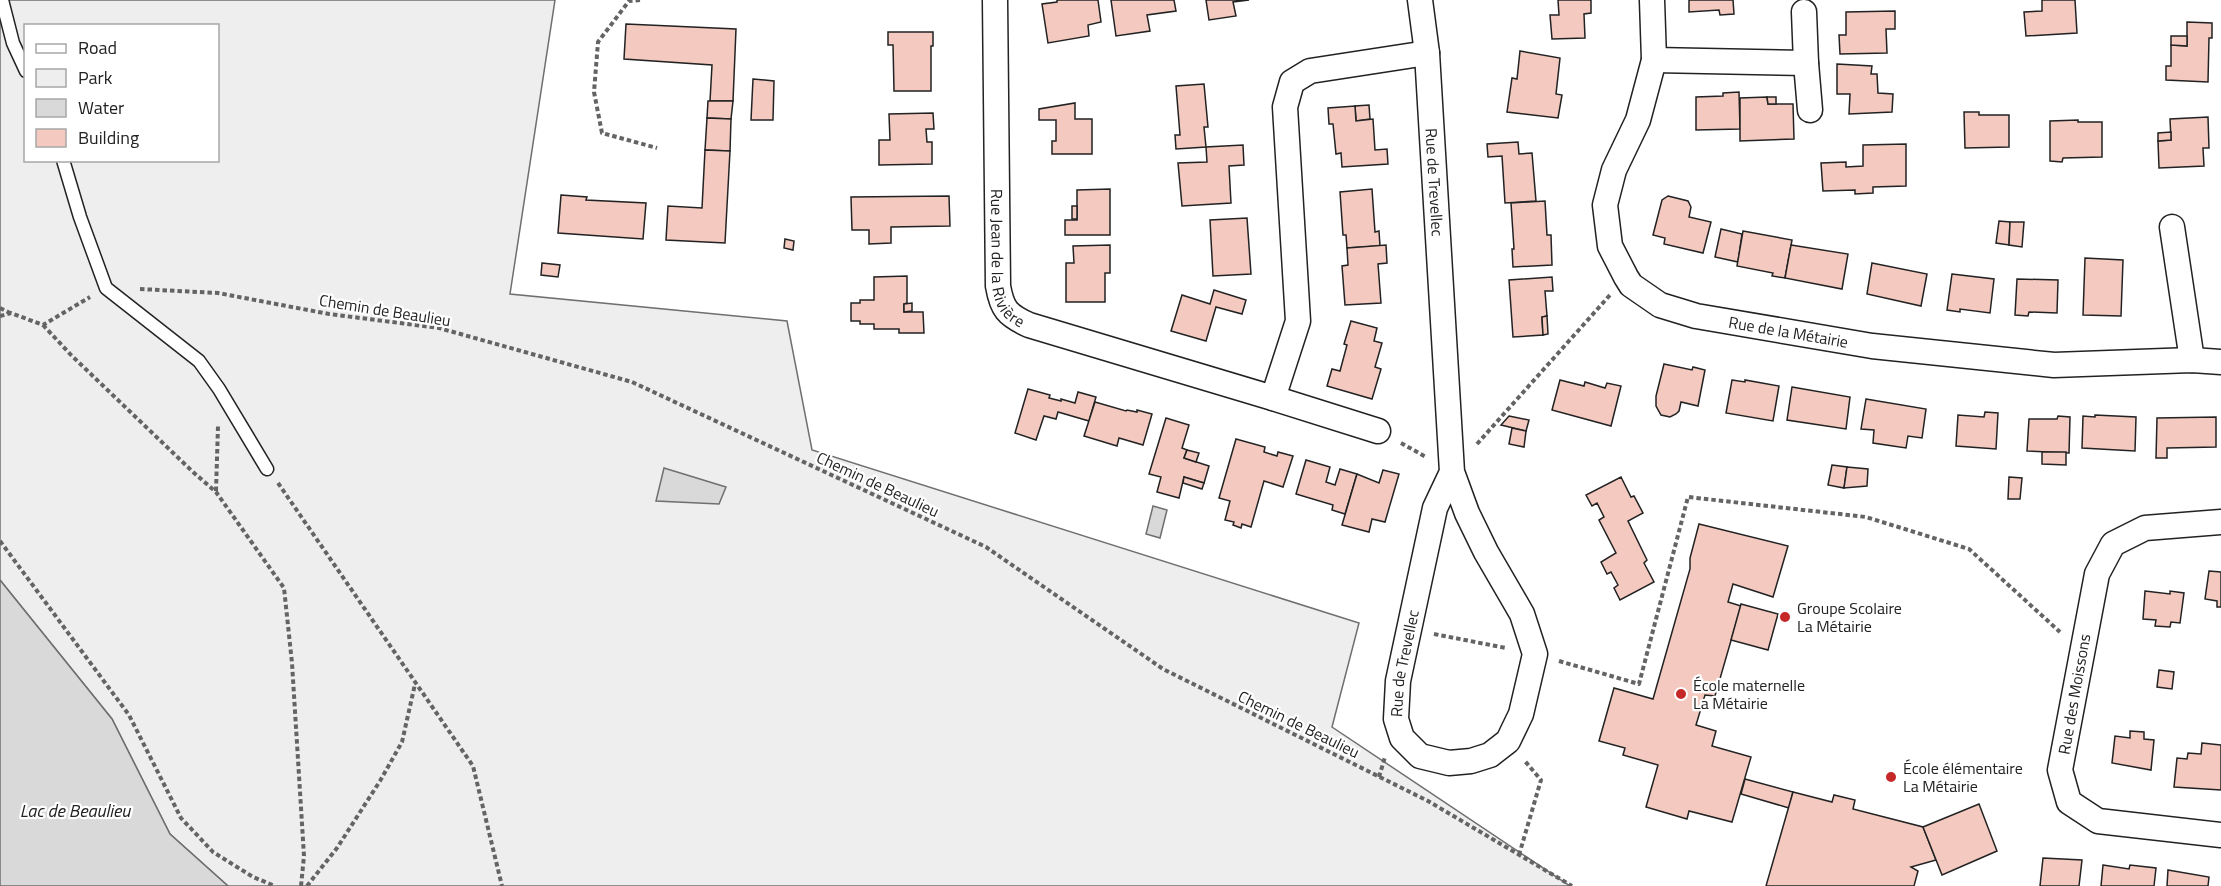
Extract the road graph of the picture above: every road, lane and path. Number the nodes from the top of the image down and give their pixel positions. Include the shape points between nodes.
1 (2, 0) edge
2 (640, 0) edge
3 (995, 0) edge
4 (1420, 0) edge
5 (1652, 0) edge
6 (1804, 12) dead end
7 (1427, 53) junction
8 (1654, 60) junction
9 (1806, 63) junction
10 (24, 67) edge
11 (1810, 110) dead end
12 (657, 148) dead end
13 (64, 162) edge
14 (2172, 227) dead end
15 (1626, 277) junction
16 (106, 288) junction
17 (0, 308) edge
18 (10, 313) junction
19 (0, 316) edge
20 (43, 325) junction
21 (2192, 360) junction
22 (2221, 362) edge
23 (219, 389) junction
24 (1272, 398) junction
25 (1378, 431) joint
26 (267, 469) joint
27 (1452, 472) junction
28 (216, 492) junction
29 (2221, 522) edge
30 (0, 541) edge
31 (1409, 628) junction
32 (2082, 651) junction
33 (1535, 654) junction
34 (415, 684) junction
35 (1508, 741) junction
36 (2221, 835) edge
37 (1519, 855) junction
38 (275, 886) edge
39 (301, 886) edge
40 (307, 886) edge
41 (502, 886) edge
42 (1572, 886) edge

1 - 10 lane via 13,43
2 - 12 path via 629,1 598,42 594,92 602,133
3 - 24 street, Rue Jean de la Rivière via 998,286 1006,312 1029,325
4 - 7 street, Rue de Trevellec
5 - 8 street, Rue de la Métairie
6 - 9 street
7 - 24 street via 1310,71 1292,82 1285,106 1298,321
7 - 27 street, Rue de Trevellec
8 - 9 street
8 - 15 street, Rue de la Métairie via 1638,120 1614,170 1605,205 1610,246
9 - 11 street
13 - 16 lane
14 - 21 street
15 - 21 street, Rue de la Métairie via 1660,305 1696,316 1872,346 2054,365
15 - 27 path
16 - 20 path
16 - 23 lane via 199,361
16 - 37 path, Chemin de Beaulieu via 218,293 329,314 439,328 632,382 986,548 1163,669 1428,801
17 - 18 path
18 - 19 path
18 - 20 path
20 - 28 path
21 - 22 street, Rue de la Métairie
23 - 26 lane
23 - 28 path
24 - 25 street, Rue Jean de la Rivière
25 - 27 path
26 - 34 path
27 - 31 street, Rue de Trevellec via 1435,508
27 - 33 street, Rue de Trevellec via 1476,533 1522,614
28 - 39 path via 284,588 304,856
29 - 32 street, Rue des Moissons via 2145,528 2113,544 2097,574
30 - 38 path via 129,715 181,818 213,852
31 - 33 path
31 - 35 street, Rue de Trevellec via 1398,681 1396,719 1402,738 1420,756 1449,763 1490,755
32 - 33 path via 1969,549 1866,517 1688,497 1639,684
32 - 36 street, Rue des Moissons via 2060,770 2069,802 2097,821
33 - 35 street via 1521,714
34 - 40 path via 402,742 337,848
34 - 41 path via 473,766
35 - 37 path via 1541,780
37 - 42 path, Chemin de Beaulieu

